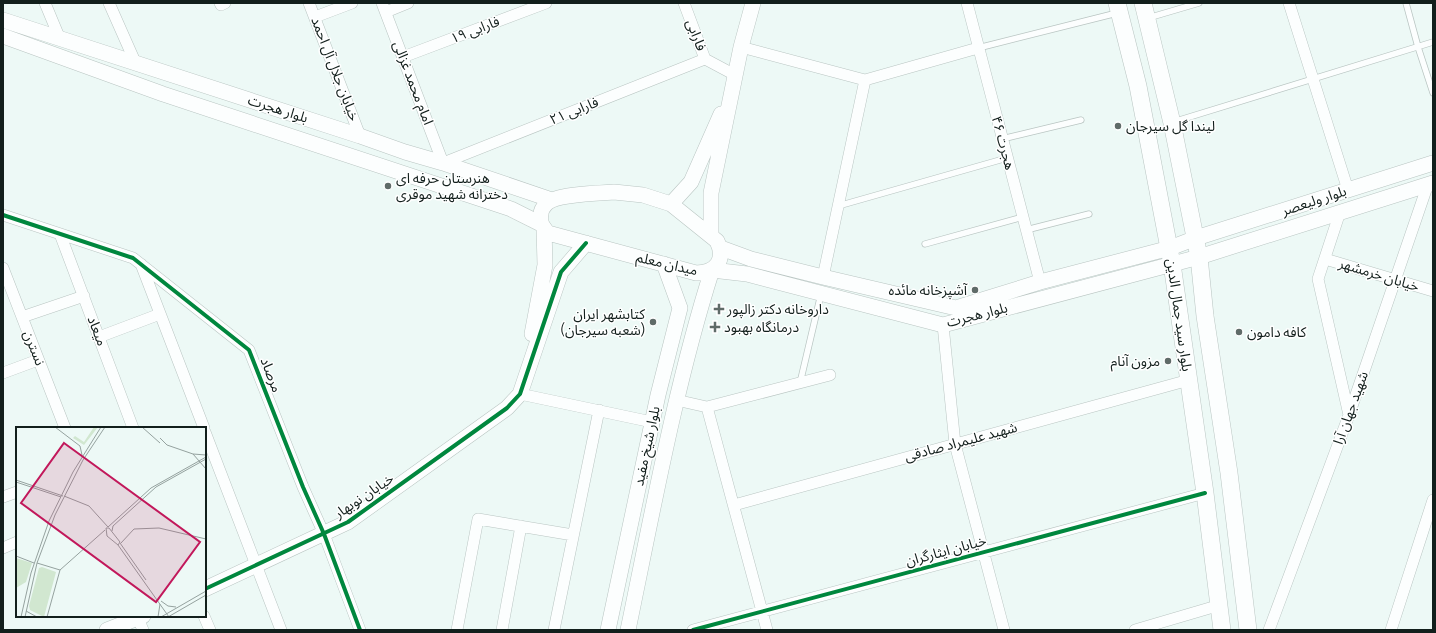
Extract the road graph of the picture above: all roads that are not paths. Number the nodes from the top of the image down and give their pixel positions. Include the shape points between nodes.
1 (45, 3) edge
2 (109, 3) edge
3 (220, 3) edge
4 (225, 3) edge
5 (309, 3) edge
6 (352, 3) edge
7 (408, 3) edge
8 (546, 3) edge
9 (684, 3) edge
10 (753, 3) edge
11 (967, 3) edge
12 (1199, 3) edge
13 (1289, 3) edge
14 (1406, 3) edge
15 (384, 7) edge
16 (524, 7) edge
17 (1118, 8) edge
18 (1145, 11) edge
19 (315, 17) junction
20 (3, 20) edge
21 (3, 36) edge
22 (60, 39) junction
23 (1433, 42) edge
24 (741, 47) junction
25 (1418, 47) junction
26 (978, 48) junction
27 (403, 58) junction
28 (705, 59) junction
29 (136, 64) junction
30 (1313, 79) junction
31 (865, 80) junction
32 (733, 82) junction
33 (1433, 93) edge
34 (1081, 120) dead end
35 (1172, 123) junction
36 (360, 136) junction
37 (1002, 139) junction
38 (1007, 158) junction
39 (443, 163) junction
40 (1433, 163) edge
41 (691, 182) junction
42 (1431, 184) edge
43 (1348, 190) junction
44 (711, 193) junction
45 (552, 200) junction
46 (671, 204) junction
47 (838, 206) junction
48 (1340, 212) junction
49 (1089, 214) dead end
50 (3, 215) edge
51 (1022, 217) junction
52 (542, 226) junction
53 (1026, 230) junction
54 (60, 234) junction
55 (711, 235) junction
56 (1196, 238) junction
57 (586, 243) junction
58 (925, 244) dead end
59 (720, 248) junction
60 (1171, 256) junction
61 (1199, 257) junction
62 (1325, 259) junction
63 (140, 263) junction
64 (664, 264) junction
65 (545, 265) junction
66 (3, 268) edge
67 (712, 270) junction
68 (561, 272) junction
69 (823, 277) junction
70 (1396, 280) junction
71 (1040, 282) junction
72 (1433, 291) edge
73 (821, 293) junction
74 (84, 296) junction
75 (680, 308) junction
76 (698, 312) junction
77 (160, 314) junction
78 (22, 317) junction
79 (943, 325) junction
80 (99, 337) junction
81 (38, 360) junction
82 (3, 373) edge
83 (830, 375) dead end
84 (1189, 380) junction
85 (799, 383) junction
86 (520, 394) junction
87 (676, 400) junction
88 (707, 407) junction
89 (599, 410) junction
90 (1349, 415) junction
91 (652, 422) junction
92 (65, 427) edge
93 (133, 427) edge
94 (204, 427) edge
95 (206, 435) edge
96 (955, 444) junction
97 (16, 492) edge
98 (1205, 493) junction
99 (3, 497) edge
100 (1433, 500) edge
101 (734, 505) junction
102 (521, 526) junction
103 (324, 534) junction
104 (573, 535) junction
105 (16, 542) edge
106 (3, 548) edge
107 (984, 552) junction
108 (256, 565) junction
109 (206, 589) edge
110 (1220, 605) junction
111 (762, 612) junction
112 (204, 617) edge
113 (140, 620) edge
114 (107, 630) edge
115 (210, 630) edge
116 (281, 630) edge
117 (360, 630) edge
118 (457, 630) edge
119 (502, 630) edge
120 (554, 630) edge
121 (608, 630) edge
122 (628, 630) edge
123 (693, 630) edge
124 (767, 630) edge
125 (1004, 630) edge
126 (1135, 630) edge
127 (1222, 630) edge
128 (1248, 630) edge
129 (1269, 630) edge
130 (1391, 630) edge

1 - 22 street
2 - 29 street
3 - 4 street
5 - 19 street, خیابان جلال آل احمد
6 - 19 street
7 - 15 street
8 - 16 street, فارابی ۱۹
9 - 28 street, فارابی
10 - 24 main road
11 - 26 street, هجرت ۴۶
12 - 18 lane
13 - 30 street
14 - 25 lane
15 - 27 street, امام محمد غزالی
16 - 27 street, فارابی ۱۹
17 - 26 lane
17 - 60 main road, بلوار سید جمال الدین via 1138,86
18 - 35 main road, بلوار سید جمال الدین
19 - 36 street, خیابان جلال آل احمد
20 - 22 main road, بلوار هجرت
21 - 52 main road, بلوار هجرت via 163,94 511,209
22 - 29 main road, بلوار هجرت
23 - 25 lane
24 - 31 street
24 - 32 main road
25 - 30 lane
25 - 33 lane
26 - 31 street
26 - 37 street, هجرت ۴۶
27 - 39 street, امام محمد غزالی
28 - 32 street, فارابی
28 - 39 street, فارابی ۲۱
29 - 36 main road, بلوار هجرت
30 - 35 lane
30 - 43 street
31 - 47 street
32 - 41 main road
32 - 44 main road
34 - 37 lane
35 - 56 main road, بلوار سید جمال الدین
36 - 39 main road, بلوار هجرت
37 - 38 street, هجرت ۴۶
38 - 47 lane
38 - 51 street, هجرت ۴۶
39 - 45 main road, بلوار هجرت
40 - 43 main road, بلوار ولیعصر
41 - 44 main road via 701,190
41 - 46 main road
42 - 48 main road, بلوار ولیعصر
42 - 70 street, شهید جهان آرا
43 - 56 main road, بلوار ولیعصر
44 - 55 main road
45 - 46 main road via 581,194 614,192 643,195
45 - 52 main road via 542,209
46 - 55 main road
47 - 69 street
48 - 61 main road, بلوار ولیعصر
48 - 62 street
49 - 53 lane
50 - 54 street, مرصاد
51 - 53 street, هجرت ۴۶
51 - 58 lane
52 - 57 main road, میدان معلم via 548,233
52 - 65 main road
53 - 71 street, هجرت ۴۶
54 - 63 street, مرصاد via 133,258
54 - 74 street, میعاد
55 - 59 main road
56 - 60 main road, بلوار ولیعصر
56 - 61 main road, بلوار سید جمال الدین
57 - 64 main road, میدان معلم
57 - 68 main road
59 - 67 main road, میدان معلم via 721,256
59 - 69 main road, بلوار هجرت
60 - 61 main road, بلوار ولیعصر
60 - 71 main road, بلوار هجرت
60 - 79 main road, بلوار هجرت
60 - 84 main road, بلوار سید جمال الدین
61 - 128 main road, بلوار سید جمال الدین
62 - 70 street, خیابان خرمشهر
62 - 90 street via 1318,279
63 - 77 street
63 - 103 street, مرصاد via 249,350
64 - 67 main road, میدان معلم via 696,273
64 - 75 main road
65 - 68 main road
65 - 86 main road
66 - 78 street, نسترن
67 - 73 main road, بلوار هجرت via 747,274
67 - 76 main road, بلوار شیخ مفید
68 - 86 main road
69 - 71 main road, بلوار هجرت via 956,308
70 - 72 street, خیابان خرمشهر
70 - 90 street, شهید جهان آرا
73 - 79 main road, بلوار هجرت
73 - 85 lane
74 - 78 street
74 - 80 street, میعاد
75 - 76 main road via 690,307
75 - 91 main road, بلوار شیخ مفید
76 - 87 main road, بلوار شیخ مفید
77 - 80 street
77 - 94 street
78 - 81 street, نسترن
79 - 96 street
80 - 93 street, میعاد
81 - 82 street
81 - 92 street, نسترن
83 - 85 street
84 - 96 street, شهید علیمراد صادقی
84 - 98 main road, بلوار سید جمال الدین
85 - 88 street
86 - 89 street
86 - 103 main road, خیابان نوبهار via 507,408 481,427 348,522
87 - 88 street
87 - 122 main road, بلوار شیخ مفید
88 - 101 street
89 - 91 street
89 - 104 street
90 - 129 street, شهید جهان آرا
91 - 121 main road, بلوار شیخ مفید
95 - 108 street
96 - 101 street, شهید علیمراد صادقی
96 - 107 street
97 - 99 street
98 - 107 street, خیابان ایثارگران
98 - 110 main road, بلوار سید جمال الدین
100 - 130 street
101 - 111 street
102 - 104 street
102 - 118 street via 478,519
102 - 119 street
103 - 108 main road, خیابان نوبهار
103 - 117 street, مرصاد
104 - 120 street
105 - 106 street
107 - 111 street, خیابان ایثارگران
107 - 125 street
108 - 109 main road, خیابان نوبهار
108 - 116 street
110 - 126 street
110 - 127 main road, بلوار سید جمال الدین
111 - 123 street, خیابان ایثارگران
111 - 124 street
112 - 115 street
113 - 114 main road

